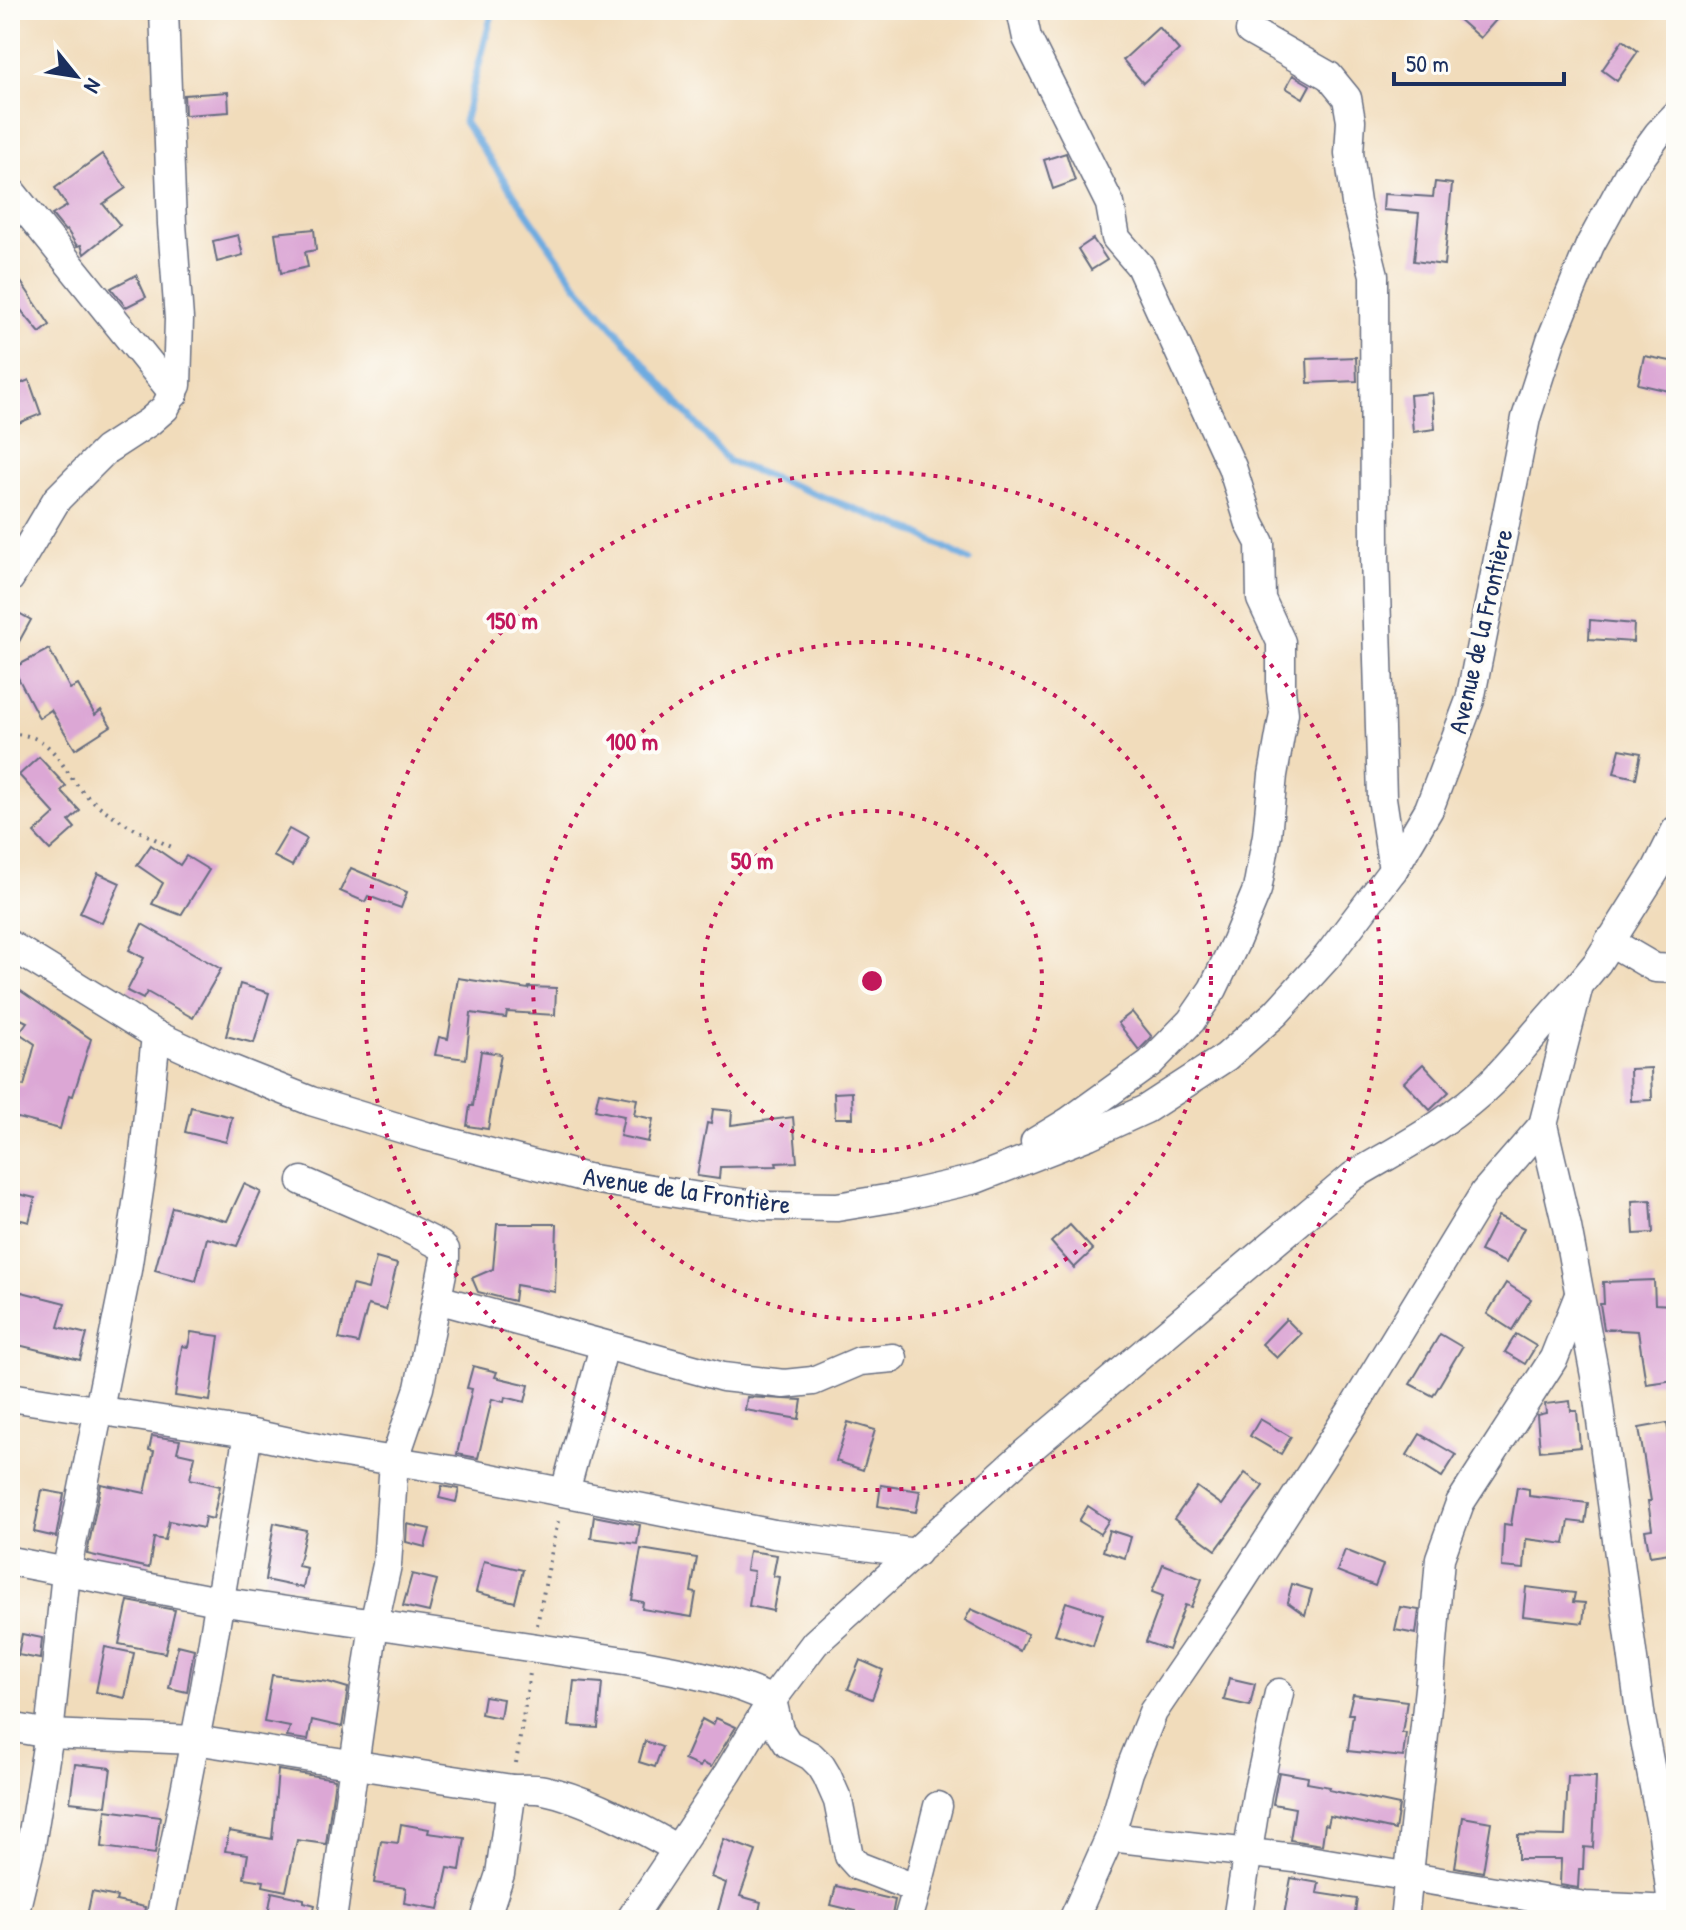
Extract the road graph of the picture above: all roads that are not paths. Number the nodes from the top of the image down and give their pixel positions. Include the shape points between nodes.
1 (164, 10) edge
2 (1021, 10) edge
3 (1250, 31) dead end
4 (1676, 115) edge
5 (10, 190) edge
6 (174, 394) junction
7 (12, 568) edge
8 (1676, 830) edge
9 (1393, 870) junction
10 (1609, 941) junction
11 (10, 945) edge
12 (1676, 969) edge
13 (1579, 985) junction
14 (156, 1035) junction
15 (1543, 1125) junction
16 (976, 1179) junction
17 (302, 1181) dead end
18 (1580, 1294) junction
19 (437, 1299) junction
20 (604, 1346) junction
21 (893, 1358) dead end
22 (10, 1397) edge
23 (99, 1409) junction
24 (248, 1433) junction
25 (394, 1461) junction
26 (565, 1492) junction
27 (916, 1553) junction
28 (10, 1561) edge
29 (66, 1573) junction
30 (218, 1601) junction
31 (374, 1624) junction
32 (1279, 1693) dead end
33 (772, 1700) junction
34 (10, 1727) edge
35 (49, 1734) junction
36 (195, 1740) junction
37 (354, 1764) junction
38 (512, 1789) junction
39 (938, 1806) dead end
40 (1669, 1831) edge
41 (1110, 1837) junction
42 (677, 1849) junction
43 (1248, 1851) junction
44 (1410, 1878) junction
45 (917, 1889) junction
46 (487, 1913) dead end
47 (1577, 1913) edge
48 (1674, 1915) edge
49 (13, 1920) edge
50 (160, 1920) edge
51 (332, 1920) edge
52 (630, 1920) edge
53 (908, 1920) edge
54 (1073, 1920) edge
55 (1237, 1920) edge
56 (1404, 1920) edge

1 - 6 street via 179,319
2 - 16 street via 1027,38 1110,204 1116,238 1140,266 1232,467 1260,543 1261,599 1281,642 1284,725 1257,890 1206,1000 1150,1063
3 - 9 street via 1329,76 1347,98 1351,121 1356,203 1374,275 1382,786
4 - 9 street, Avenue de la Frontière via 1628,175 1590,245 1551,340 1526,418 1470,700 1440,787
5 - 6 street
6 - 7 street via 165,408 106,450 57,499
8 - 10 street
9 - 16 street, Avenue de la Frontière via 1327,957 1226,1057 1146,1109
10 - 12 street via 1655,968
10 - 13 street
11 - 14 street, Avenue de la Frontière
13 - 15 street
13 - 27 street via 1468,1104 1353,1176 1025,1453
14 - 16 street, Avenue de la Frontière via 311,1101 587,1178 764,1206 837,1207
14 - 23 street via 127,1270
15 - 18 street
15 - 41 street via 1484,1193 1355,1405 1153,1712
17 - 19 street via 440,1245 445,1258
18 - 40 street via 1641,1719
18 - 44 street via 1554,1358 1472,1481 1443,1547
19 - 20 street
19 - 25 street via 419,1388
20 - 21 street via 723,1377 784,1384 813,1381 860,1361
20 - 26 street
22 - 23 street
23 - 24 street
23 - 29 street
24 - 25 street
24 - 30 street
25 - 26 street
25 - 31 street via 387,1565
26 - 27 street via 774,1534
27 - 33 street via 815,1643
28 - 29 street
29 - 30 street
29 - 35 street
30 - 31 street
30 - 36 street
31 - 33 street via 705,1675
31 - 37 street
32 - 43 street
33 - 42 street
33 - 45 street via 788,1744 811,1756 827,1776 849,1856 858,1866
34 - 35 street
35 - 36 street
35 - 49 street
36 - 37 street
36 - 50 street
37 - 38 street
37 - 51 street
38 - 42 street via 541,1789 576,1800
38 - 46 street via 502,1862
39 - 45 street
40 - 48 street
41 - 43 street
41 - 54 street
42 - 52 street
43 - 44 street
43 - 55 street
44 - 47 street
44 - 56 street
45 - 53 street
47 - 48 street

